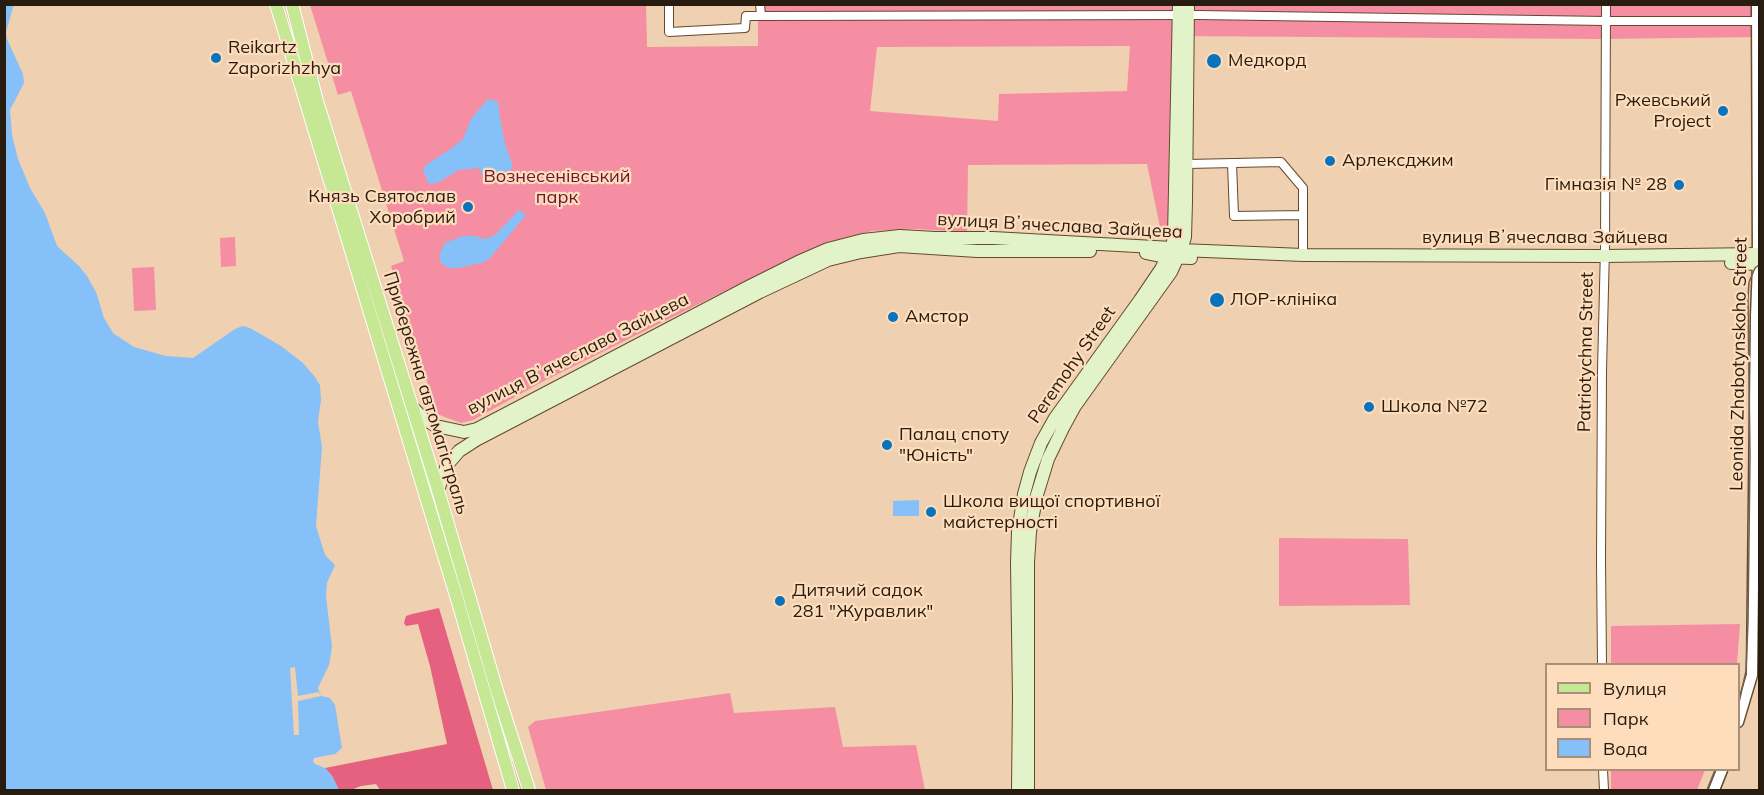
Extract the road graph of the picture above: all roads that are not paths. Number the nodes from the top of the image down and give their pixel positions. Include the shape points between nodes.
1 (276, 4) edge
2 (292, 4) edge
3 (669, 4) edge
4 (760, 4) edge
5 (1606, 4) edge
6 (1757, 4) edge
7 (1183, 10) edge
8 (760, 16) junction
9 (1606, 21) junction
10 (1758, 21) edge
11 (1232, 163) junction
12 (1187, 164) junction
13 (1303, 215) junction
14 (1175, 253) junction
15 (1303, 255) junction
16 (1604, 259) junction
17 (1759, 259) edge
18 (412, 407) junction
19 (438, 490) junction
20 (1030, 496) junction
21 (1756, 622) edge
22 (1602, 663) edge
23 (1740, 715) edge
24 (1603, 771) edge
25 (1722, 771) edge
26 (513, 790) edge
27 (529, 790) edge
28 (1018, 790) edge
29 (1028, 790) edge
30 (1604, 790) edge
31 (1714, 790) edge

1 - 26 main road, Прибережна автомагістраль
2 - 18 main road, Прибережна автомагістраль via 317,101
3 - 8 street via 669,32 745,28 746,16
4 - 8 street
5 - 9 street, Patriotychna Street
6 - 10 street, Leonida Zhabotynskoho Street
7 - 8 street
7 - 9 street
7 - 12 main road, Peremohy Street
7 - 14 main road, Peremohy Street
9 - 10 street
9 - 16 street, Patriotychna Street
10 - 17 street, Leonida Zhabotynskoho Street
11 - 12 street
11 - 13 street via 1281,162 1303,188
11 - 13 street via 1234,216
12 - 14 main road, Peremohy Street via 1185,237
13 - 15 street
14 - 15 main road, вулиця Вʼячеслава Зайцева
14 - 16 main road, вулиця Вʼячеслава Зайцева
14 - 18 main road, вулиця Вʼячеслава Зайцева via 993,238 900,236 863,240 798,262 477,429 464,432 436,426
14 - 19 main road, вулиця Вʼячеслава Зайцева via 977,251 899,246 828,260 476,440 447,465
14 - 20 main road, Peremohy Street via 1055,418 1041,443
15 - 16 main road, вулиця Вʼячеслава Зайцева
16 - 17 main road, вулиця Вʼячеслава Зайцева
16 - 22 street, Patriotychna Street
17 - 21 street, Leonida Zhabotynskoho Street
18 - 19 main road, Прибережна автомагістраль
19 - 27 main road, Прибережна автомагістраль
20 - 28 main road, Peremohy Street via 1018,532
20 - 29 main road, Peremohy Street
21 - 23 street, Leonida Zhabotynskoho Street via 1752,675
24 - 30 street
25 - 31 street

